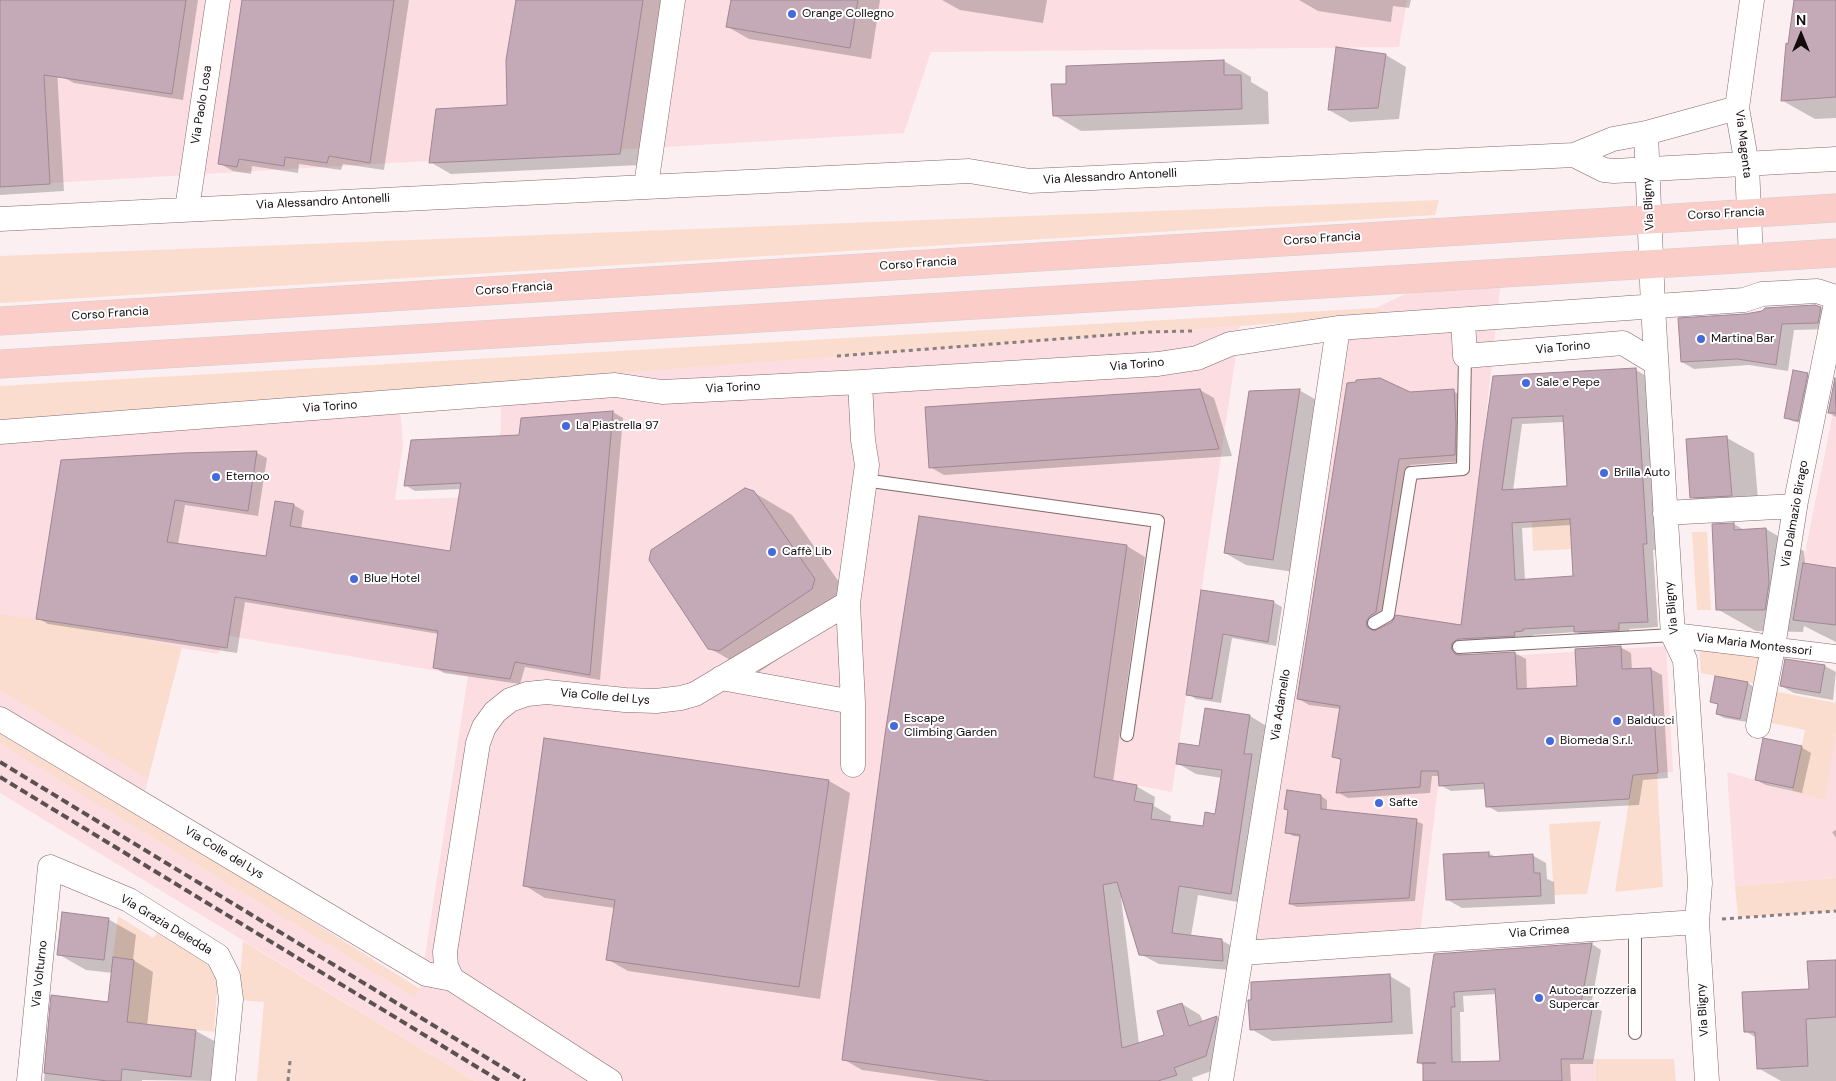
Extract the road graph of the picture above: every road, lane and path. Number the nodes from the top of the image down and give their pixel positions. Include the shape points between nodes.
1 (218, 0) edge
2 (673, 0) edge
3 (1752, 0) edge
4 (1737, 108) junction
5 (1646, 133) junction
6 (1574, 155) junction
7 (1836, 159) edge
8 (1747, 165) junction
9 (1647, 170) junction
10 (646, 186) junction
11 (1836, 208) edge
12 (187, 209) junction
13 (1749, 213) junction
14 (0, 219) edge
15 (1649, 219) junction
16 (1836, 253) edge
17 (1751, 259) junction
18 (1651, 264) junction
19 (1836, 298) edge
20 (1836, 303) edge
21 (1653, 307) junction
22 (1463, 320) junction
23 (0, 321) edge
24 (1338, 328) junction
25 (1465, 356) junction
26 (1656, 363) junction
27 (0, 364) edge
28 (860, 382) junction
29 (0, 432) edge
30 (864, 480) junction
31 (1795, 506) junction
32 (1665, 513) junction
33 (848, 603) junction
34 (1374, 623) dead end
35 (1673, 635) junction
36 (1765, 646) junction
37 (1460, 647) dead end
38 (1836, 654) edge
39 (721, 678) junction
40 (853, 702) junction
41 (0, 719) edge
42 (1758, 726) dead end
43 (1127, 735) dead end
44 (853, 765) dead end
45 (50, 867) joint
46 (1836, 911) edge
47 (1697, 922) junction
48 (1635, 926) junction
49 (1242, 953) junction
50 (452, 979) junction
51 (1635, 1033) dead end
52 (290, 1061) dead end
53 (29, 1081) edge
54 (223, 1081) edge
55 (288, 1081) edge
56 (610, 1081) edge
57 (1221, 1081) edge
58 (1707, 1081) edge

1 - 12 street, Via Paolo Losa
2 - 10 street
3 - 4 street, Via Magenta
4 - 5 street, Via Alessandro Antonelli
4 - 8 street, Via Magenta
5 - 6 street, Via Alessandro Antonelli via 1614,139
5 - 9 street, Via Bligny
6 - 9 street, Via Alessandro Antonelli via 1604,170
6 - 10 street, Via Alessandro Antonelli via 1030,181 969,171
7 - 8 street
8 - 9 street
8 - 13 street, Via Magenta
9 - 15 street, Via Bligny
10 - 12 street, Via Alessandro Antonelli
11 - 13 main road, Corso Francia
12 - 14 street, Via Alessandro Antonelli
13 - 15 main road, Corso Francia
13 - 17 street, Via Magenta
15 - 18 street, Via Bligny
15 - 23 main road, Corso Francia
16 - 17 main road
17 - 18 main road
18 - 21 street, Via Bligny
18 - 27 main road
19 - 21 street via 1817,291
20 - 31 street, Via Dalmazio Birago
21 - 22 street, Via Torino
21 - 26 street, Via Bligny
22 - 24 street, Via Torino
22 - 25 street
24 - 28 street, Via Torino via 1230,344 1197,358 1158,364
24 - 49 street, Via Adamello
25 - 26 street, Via Torino via 1623,343
25 - 34 lane via 1463,469 1411,472 1388,615
26 - 32 street, Via Bligny
28 - 29 street, Via Torino via 662,392 615,385
28 - 30 street via 866,464
30 - 33 street
30 - 43 lane via 1158,521
31 - 32 street
31 - 36 street, Via Dalmazio Birago
32 - 35 street, Via Bligny
33 - 39 street, Via Colle del Lys
33 - 40 street
35 - 36 street, Via Maria Montessori
35 - 37 lane
35 - 47 street, Via Bligny via 1685,660 1700,883
36 - 38 street, Via Maria Montessori
36 - 42 street, Via Dalmazio Birago
39 - 40 street
39 - 50 street, Via Colle del Lys via 695,694 681,698 633,700 547,692 510,700 496,712 484,727 478,743 445,952 446,966
40 - 44 street
41 - 50 street, Via Colle del Lys via 426,974
45 - 53 street, Via Volturno
45 - 54 street, Via Grazia Deledda via 129,900 218,956 228,976 232,999
46 - 47 path
47 - 48 street, Via Crimea
47 - 58 street, Via Bligny
48 - 49 street, Via Crimea
48 - 51 lane
49 - 57 street, Via Adamello
50 - 56 street, Via Colle del Lys
52 - 55 path

